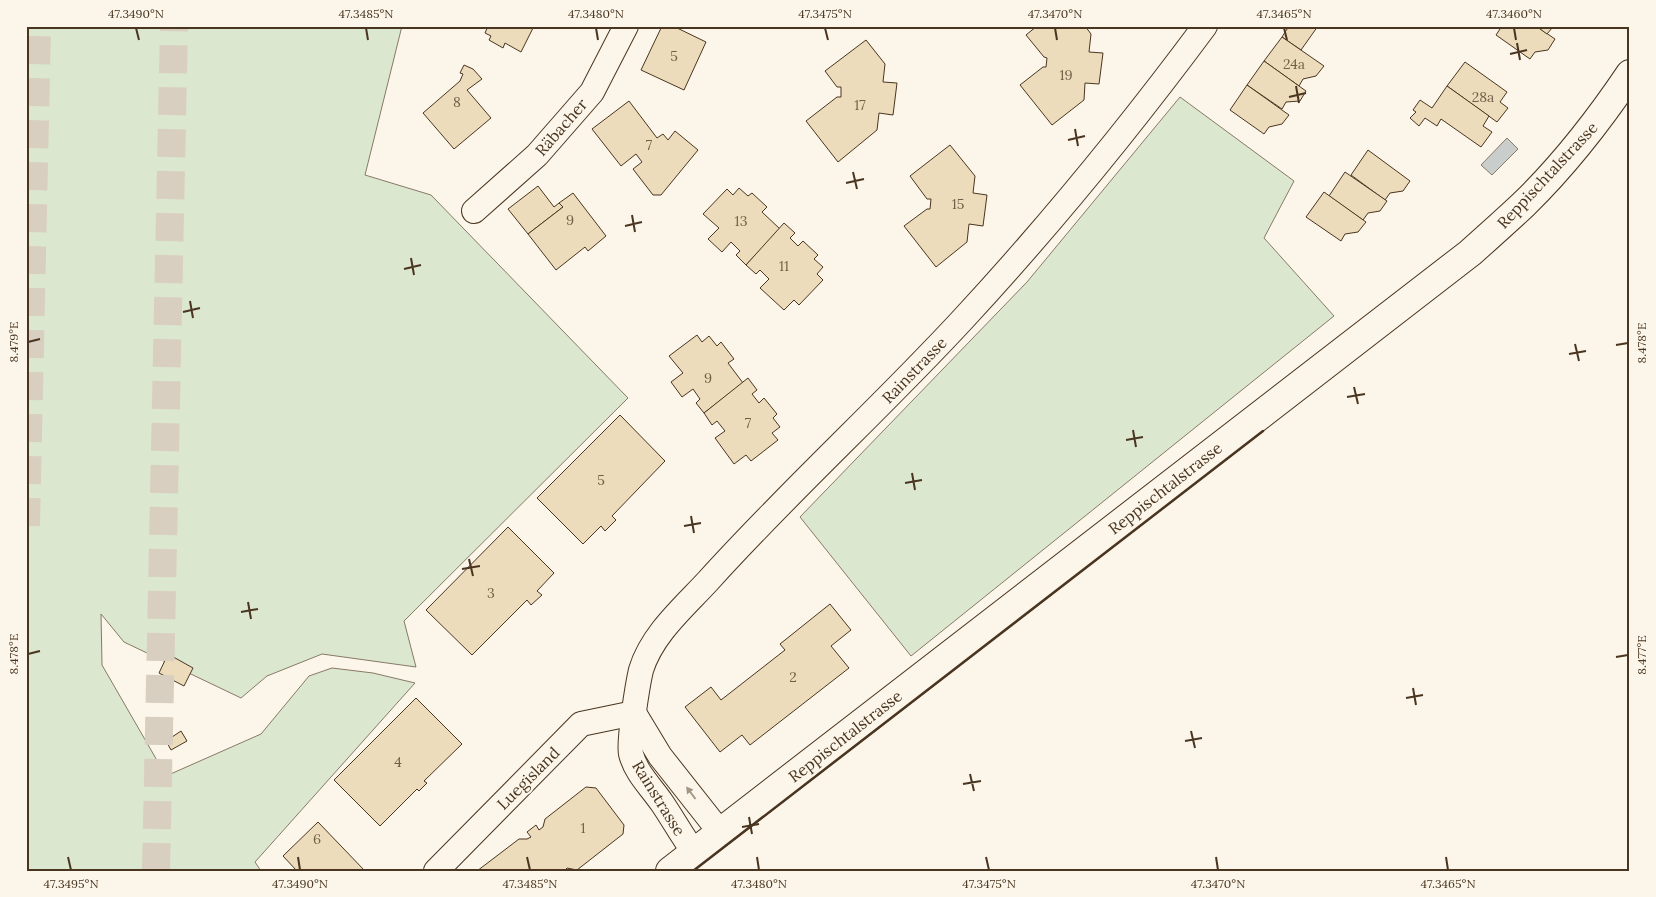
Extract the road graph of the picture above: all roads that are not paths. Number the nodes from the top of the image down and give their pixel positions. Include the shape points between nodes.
1 (626, 26) edge
2 (1205, 26) edge
3 (1630, 74) edge
4 (474, 211) dead end
5 (634, 712) junction
6 (720, 832) junction
7 (694, 852) junction
8 (436, 871) edge
9 (670, 871) edge

1 - 4 street, Räbacher via 592,92 537,155
2 - 5 street, Rainstrasse via 1022,254 874,412 729,558 658,637 642,668
3 - 6 main road, Reppischtalstrasse via 1579,143 1525,203 1470,253
6 -> 5 street, Rainstrasse via 660,756
5 - 7 street, Rainstrasse via 630,752 641,775
5 - 8 street, Luegisland via 581,724
6 - 7 main road, Reppischtalstrasse
7 - 9 main road, Reppischtalstrasse

